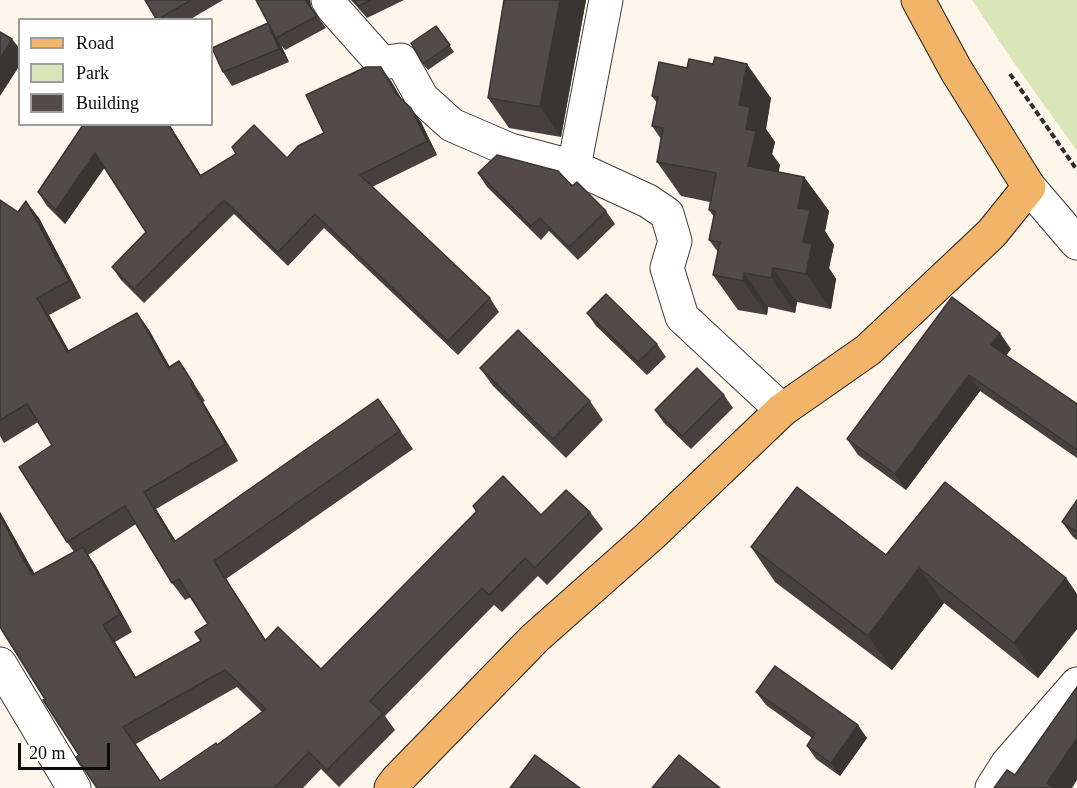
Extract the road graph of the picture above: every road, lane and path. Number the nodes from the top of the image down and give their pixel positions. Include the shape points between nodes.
1 (328, 0) edge
2 (606, 0) edge
3 (918, 0) edge
4 (1010, 74) dead end
5 (574, 167) junction
6 (1077, 170) edge
7 (1029, 187) junction
8 (1077, 243) edge
9 (782, 410) junction
10 (0, 664) edge
11 (1077, 684) edge
12 (74, 788) edge
13 (391, 788) edge
14 (992, 788) edge

1 - 5 street via 382,63 401,60 422,98 452,125 510,150
2 - 5 street
3 - 7 main road via 956,70
4 - 6 path
5 - 9 street via 648,201 667,214 675,241 668,268 682,317
7 - 8 street
7 - 9 main road via 992,233 868,350
9 - 13 main road via 649,537 535,638
10 - 12 street
11 - 14 street via 1008,763

